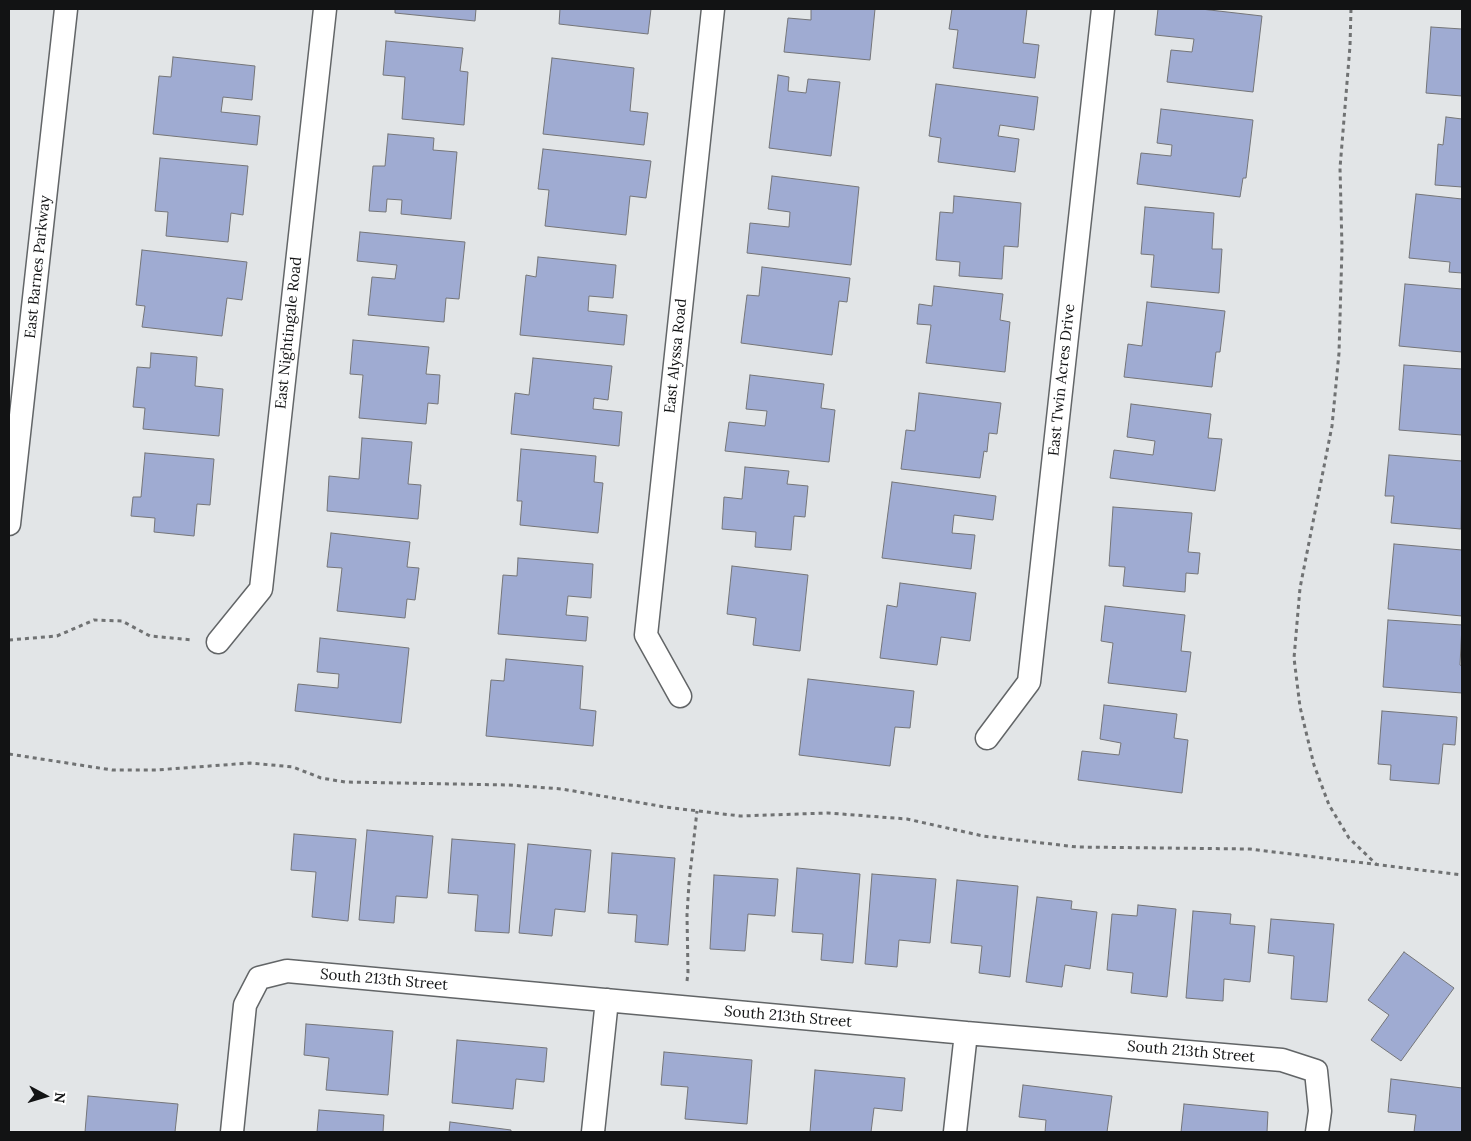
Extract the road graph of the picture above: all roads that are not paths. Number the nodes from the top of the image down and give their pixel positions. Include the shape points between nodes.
1 (66, 9) edge
2 (325, 9) edge
3 (713, 9) edge
4 (1103, 9) edge
5 (9, 524) edge
6 (218, 642) road end
7 (680, 696) dead end
8 (987, 738) dead end
9 (607, 1000) junction
10 (966, 1033) junction
11 (232, 1132) edge
12 (593, 1132) edge
13 (955, 1132) edge
14 (1317, 1132) edge

1 - 5 street, East Barnes Parkway
2 - 6 street, East Nightingale Road via 261,589
3 - 7 street, East Alyssa Road via 646,635
4 - 8 street, East Twin Acres Drive via 1028,682
9 - 10 street, South 213th Street
9 - 11 street, South 213th Street via 287,971 259,978 246,1005
9 - 12 street
10 - 13 street
10 - 14 street, South 213th Street via 1282,1060 1316,1071 1320,1112

